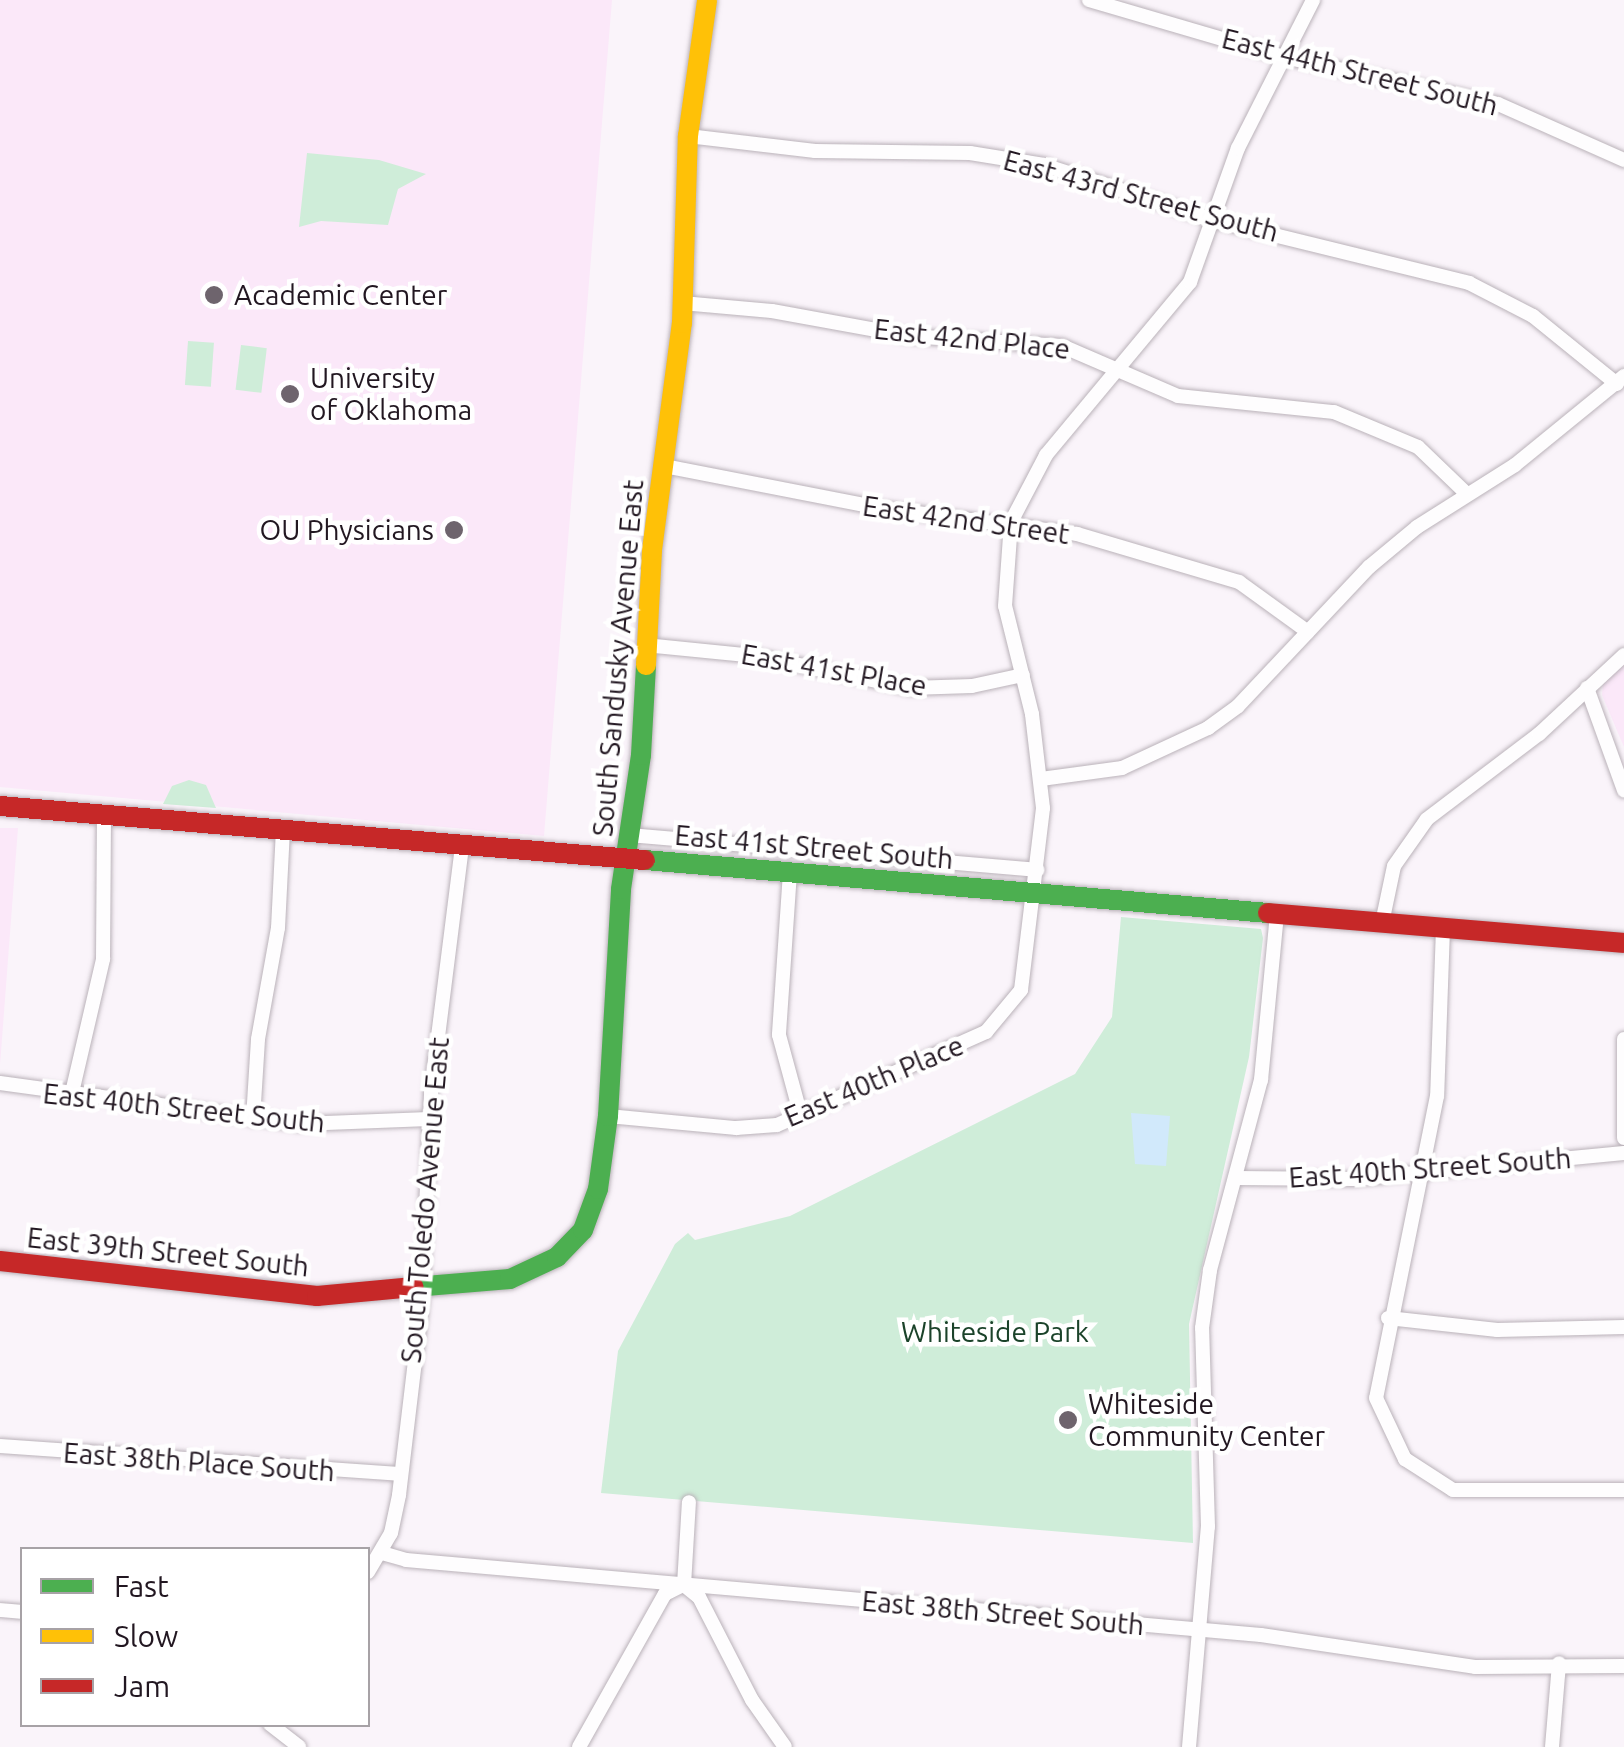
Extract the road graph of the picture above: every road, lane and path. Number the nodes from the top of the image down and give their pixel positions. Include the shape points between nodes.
1 (707, 0) edge
2 (1089, 0) edge
3 (1312, 0) edge
4 (1284, 57) junction
5 (688, 136) junction
6 (1624, 160) edge
7 (1213, 220) junction
8 (682, 303) junction
9 (1122, 370) junction
10 (1620, 380) edge
11 (664, 466) junction
12 (1466, 494) junction
13 (1012, 522) junction
14 (1308, 632) junction
15 (645, 644) junction
16 (1624, 655) edge
17 (1022, 675) junction
18 (1587, 688) junction
19 (1042, 779) junction
20 (1624, 790) edge
21 (0, 806) edge
22 (104, 814) junction
23 (282, 828) junction
24 (630, 835) junction
25 (462, 845) junction
26 (626, 859) junction
27 (1037, 870) junction
28 (790, 872) junction
29 (1035, 894) junction
30 (1277, 914) junction
31 (1382, 923) junction
32 (1443, 928) junction
33 (1624, 943) edge
34 (1624, 1039) edge
35 (0, 1083) edge
36 (70, 1097) junction
37 (608, 1116) junction
38 (802, 1116) junction
39 (253, 1119) junction
40 (429, 1119) junction
41 (1624, 1138) edge
42 (1624, 1153) edge
43 (1422, 1171) junction
44 (1235, 1178) junction
45 (0, 1261) edge
46 (510, 1279) joint
47 (423, 1287) junction
48 (1388, 1318) junction
49 (1624, 1327) edge
50 (0, 1446) edge
51 (399, 1474) junction
52 (1624, 1490) edge
53 (689, 1502) dead end
54 (382, 1553) junction
55 (370, 1569) edge
56 (684, 1584) junction
57 (1199, 1630) junction
58 (1559, 1663) junction
59 (1624, 1666) edge
60 (274, 1727) edge
61 (299, 1747) edge
62 (579, 1747) edge
63 (785, 1747) edge
64 (1190, 1747) edge
65 (1552, 1747) edge

1 - 5 street, South Sandusky Avenue East
2 - 4 street, East 44th Street South
3 - 4 street
4 - 6 street, East 44th Street South via 1498,104
4 - 7 street via 1238,148
5 - 7 street, East 43rd Street South via 815,151 1010,158
5 - 8 street, South Sandusky Avenue East
7 - 9 street via 1190,282
7 - 10 street, East 43rd Street South via 1469,283 1533,316
8 - 9 street, East 42nd Place via 910,336 1062,346
8 - 11 street, South Sandusky Avenue East
9 - 12 street, East 42nd Place via 1178,396 1358,418 1418,447
9 - 13 street via 1046,456
10 - 12 street via 1515,465
11 - 13 street, East 42nd Street via 861,505
11 - 15 street, South Sandusky Avenue East
12 - 14 street via 1369,567
13 - 14 street, East 42nd Street via 1239,582
13 - 17 street, East 40th Place via 1004,593
14 - 19 street via 1238,706 1159,754 1090,774
15 - 17 street, East 41st Place via 756,656 910,688 972,686
15 - 24 street, South Sandusky Avenue East
16 - 18 street
17 - 19 street, East 40th Place
18 - 20 street
18 - 31 street via 1407,840 1388,882
19 - 27 street, East 40th Place
21 - 22 street, East 41st Street South
22 - 23 street, East 41st Street South
22 - 36 street via 104,959
23 - 25 street, East 41st Street South
23 - 39 street via 278,928 258,1038
24 - 26 street, South Sandusky Avenue East
24 - 27 street, East 41st Street South
25 - 26 street, East 41st Street South
25 - 40 street, South Toledo Avenue East
26 - 28 street, East 41st Street South
26 - 37 street, South Sandusky Avenue East
27 - 29 street, East 40th Place
28 - 29 street, East 41st Street South
28 - 38 street via 779,1035
29 - 30 street, East 41st Street South
29 - 38 street, East 40th Place via 1021,990 999,1021
30 - 31 street, East 41st Street South
30 - 44 street via 1261,1080
31 - 32 street, East 41st Street South
32 - 33 street, East 41st Street South
32 - 43 street via 1442,1050
34 - 41 street
35 - 36 street, East 40th Street South
36 - 39 street, East 40th Street South
37 - 38 street, East 40th Place via 736,1128
37 - 46 street, South Sandusky Avenue East via 598,1189 583,1230 557,1257
39 - 40 street, East 40th Street South
40 - 47 street, South Toledo Avenue East
42 - 43 street, East 40th Street South
43 - 44 street, East 40th Street South
43 - 48 street
44 - 57 street via 1202,1328 1209,1490
45 - 47 street, East 39th Street South via 286,1296
46 - 47 street, East 39th Street South
47 - 51 street, South Toledo Avenue East
48 - 49 street via 1489,1330
48 - 52 street via 1376,1398 1388,1434 1420,1472 1453,1490
50 - 51 street, East 38th Place South
51 - 54 street, South Toledo Avenue East via 396,1515
53 - 56 street
54 - 55 street, South Toledo Avenue East
54 - 56 street, East 38th Street South
56 - 57 street, East 38th Street South
56 - 62 street via 665,1594
56 - 63 street via 699,1598 752,1700
57 - 58 street, East 38th Street South via 1475,1667
57 - 64 street
58 - 59 street, East 38th Street South
58 - 65 street
60 - 61 street

